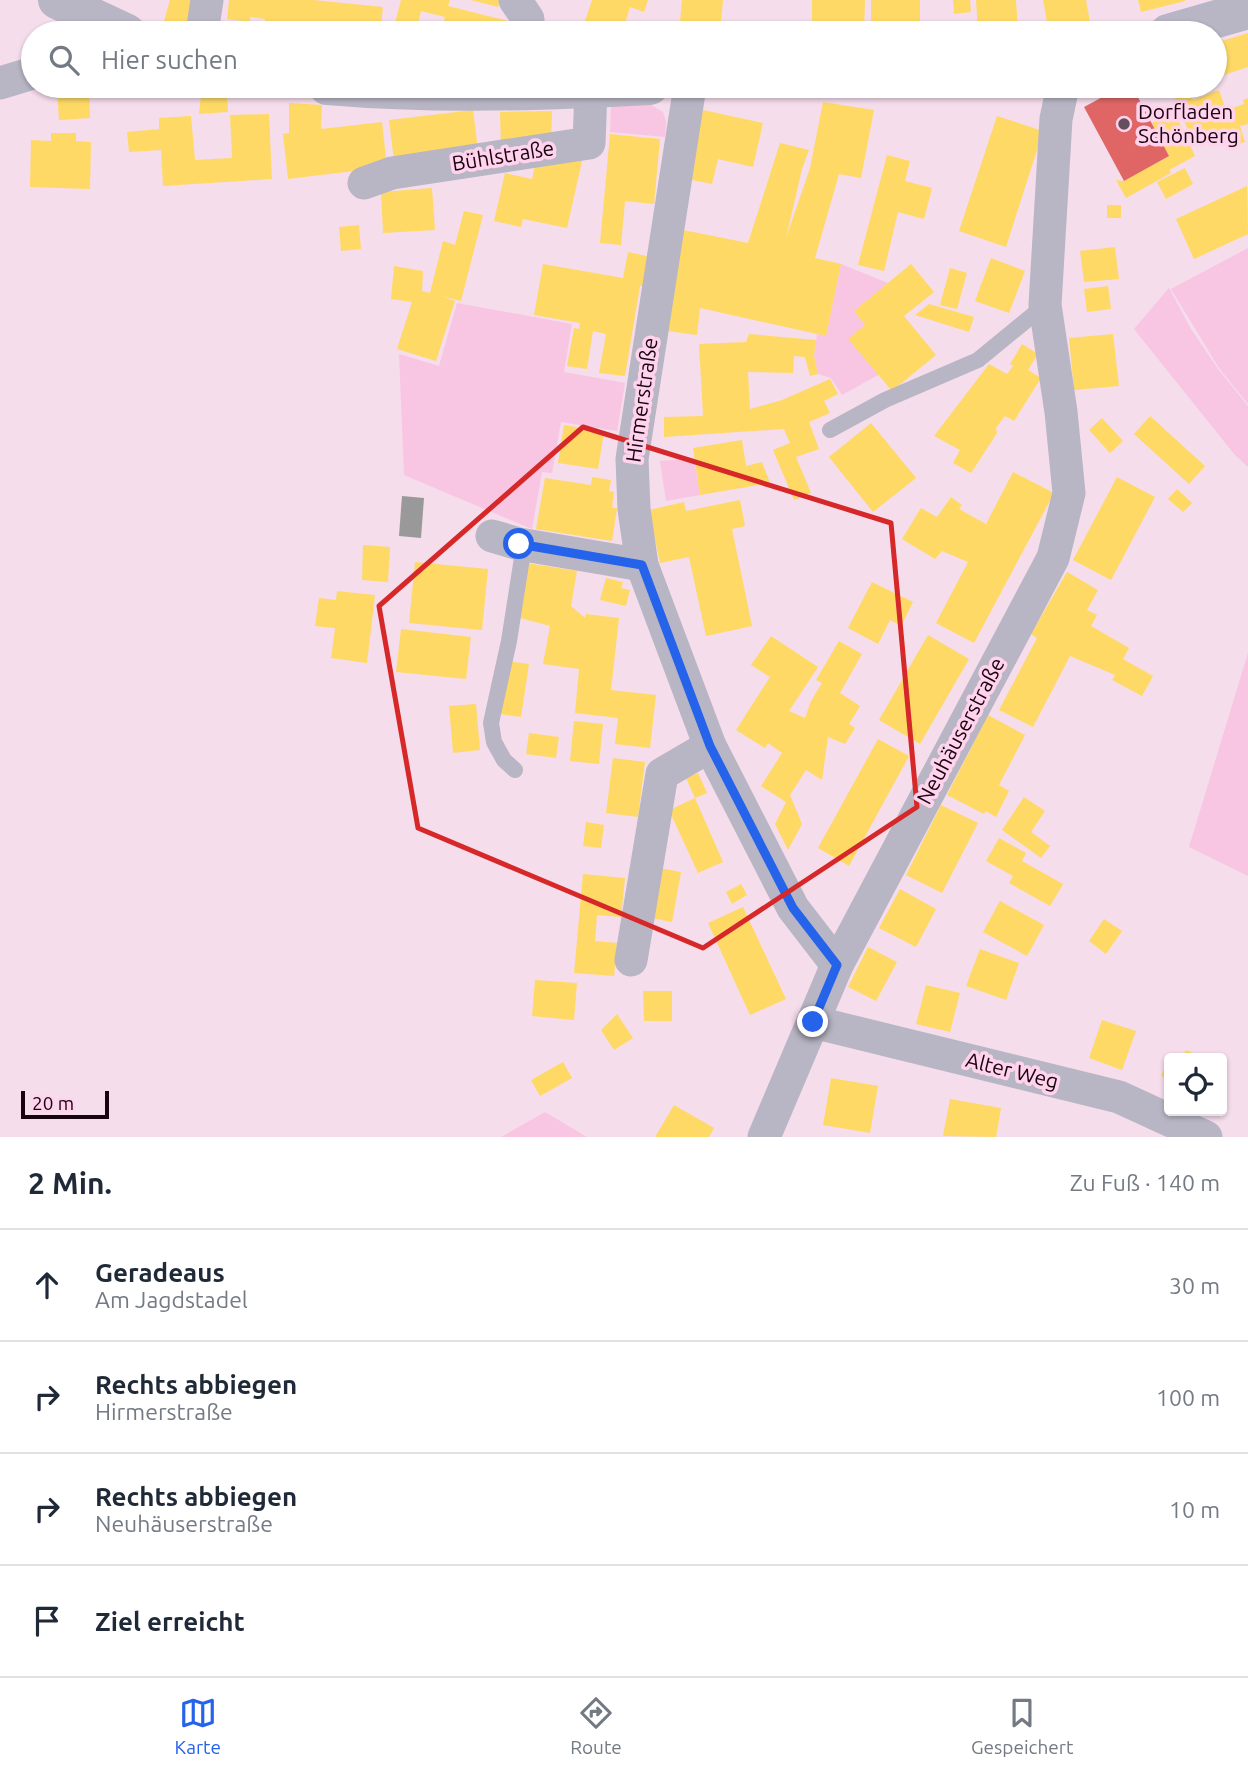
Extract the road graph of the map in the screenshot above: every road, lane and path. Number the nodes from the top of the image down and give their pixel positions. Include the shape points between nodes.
1 (57, 0) edge
2 (207, 0) edge
3 (515, 0) edge
4 (1248, 10) edge
5 (96, 21) edge
6 (204, 21) edge
7 (528, 21) edge
8 (1210, 21) edge
9 (21, 77) edge
10 (0, 83) edge
11 (591, 98) edge
12 (688, 98) edge
13 (1060, 98) edge
14 (365, 183) dead end
15 (1045, 305) junction
16 (830, 430) dead end
17 (492, 536) dead end
18 (524, 545) junction
19 (642, 565) junction
20 (710, 746) junction
21 (515, 770) dead end
22 (631, 960) dead end
23 (837, 965) junction
24 (813, 1022) junction
25 (1202, 1136) edge
26 (764, 1137) edge

1 - 5 street
2 - 6 street
3 - 7 street
4 - 8 street
9 - 10 street
11 - 14 street, Bühlstraße via 589,143 392,173
12 - 19 street, Hirmerstraße via 632,459
13 - 15 street, Neuhäuserstraße
15 - 16 lane via 978,360 885,400
15 - 23 street, Neuhäuserstraße via 1069,493 1053,558
17 - 18 street
18 - 19 street
18 - 21 lane via 491,723 494,742
19 - 20 street, Hirmerstraße
20 - 22 street via 662,774
20 - 23 street, Hirmerstraße via 793,908
23 - 24 street, Neuhäuserstraße
24 - 25 street, Alter Weg via 1119,1097
24 - 26 street, Neuhäuserstraße

